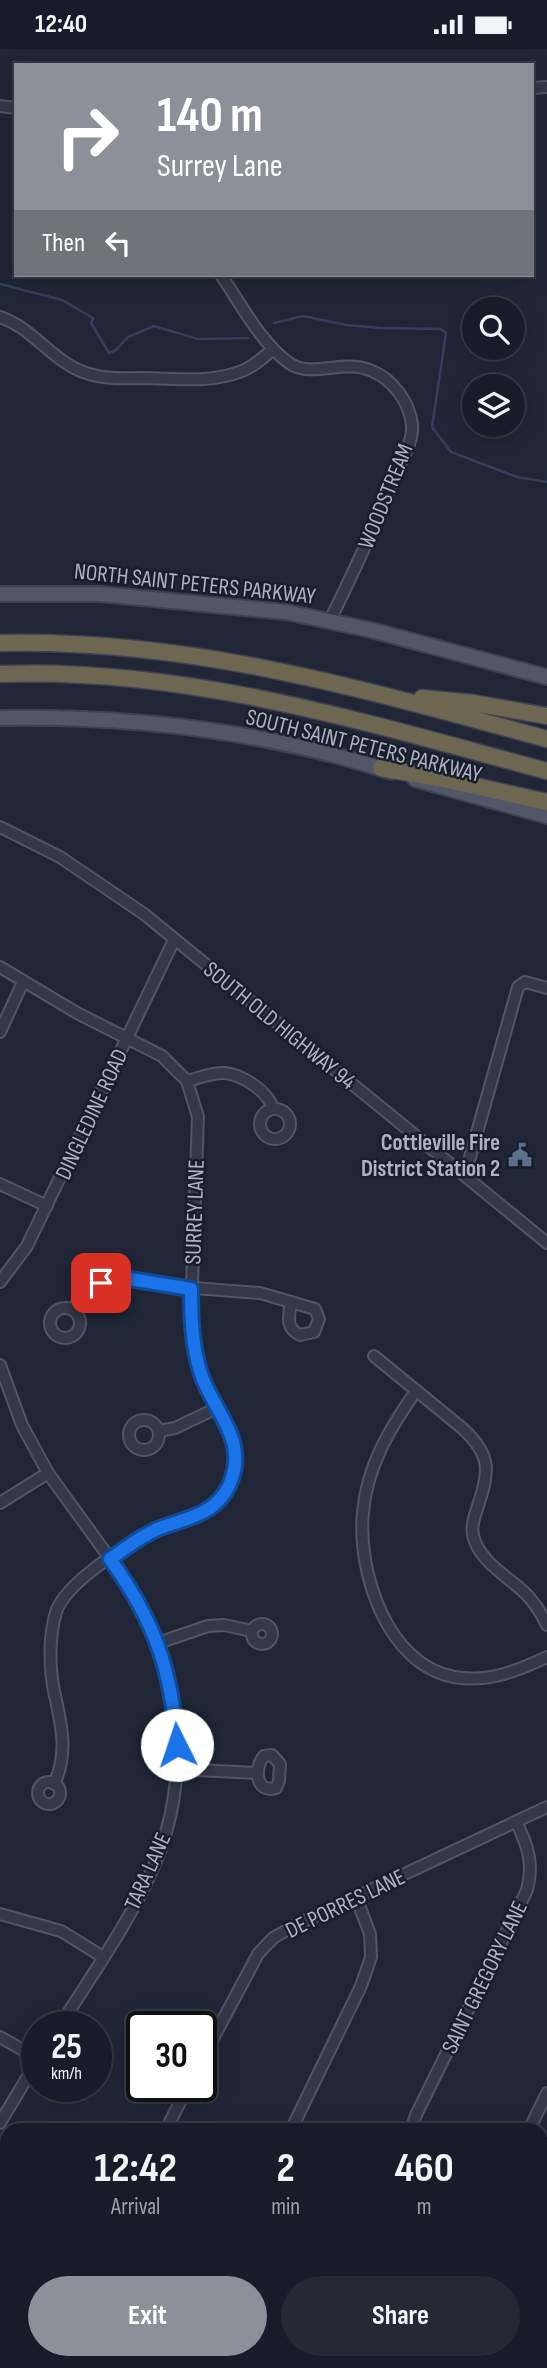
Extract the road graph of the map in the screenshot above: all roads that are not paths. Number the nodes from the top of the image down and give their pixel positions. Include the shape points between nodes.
1 (222, 277) edge
2 (0, 317) edge
3 (272, 349) junction
4 (0, 594) edge
5 (330, 620) junction
6 (0, 643) edge
7 (0, 674) edge
8 (547, 677) edge
9 (375, 693) junction
10 (547, 716) edge
11 (0, 718) edge
12 (547, 739) edge
13 (381, 768) junction
14 (547, 771) edge
15 (547, 803) edge
16 (547, 816) edge
17 (0, 827) edge
18 (174, 940) junction
19 (0, 967) edge
20 (23, 982) junction
21 (547, 988) edge
22 (0, 1032) edge
23 (126, 1038) junction
24 (187, 1081) junction
25 (273, 1109) dead end
26 (465, 1175) junction
27 (0, 1184) edge
28 (47, 1206) junction
29 (547, 1243) edge
30 (0, 1282) edge
31 (191, 1289) junction
32 (291, 1301) dead end
33 (73, 1310) dead end
34 (374, 1356) dead end
35 (0, 1365) edge
36 (416, 1391) junction
37 (217, 1408) junction
38 (159, 1431) dead end
39 (48, 1473) junction
40 (0, 1503) edge
41 (110, 1559) junction
42 (547, 1625) edge
43 (252, 1631) dead end
44 (158, 1643) junction
45 (547, 1657) edge
46 (177, 1769) junction
47 (258, 1773) dead end
48 (54, 1784) dead end
49 (547, 1807) edge
50 (516, 1822) junction
51 (356, 1897) junction
52 (0, 1914) edge
53 (103, 1957) junction
54 (69, 2011) edge
55 (217, 2030) edge
56 (0, 2037) edge
57 (21, 2050) edge
58 (21, 2087) edge
59 (547, 2094) edge
60 (180, 2102) edge
61 (0, 2123) edge
62 (170, 2123) edge
63 (294, 2123) edge
64 (413, 2123) edge
65 (532, 2123) edge

1 - 3 street, WOODSTREAM
2 - 3 street via 19,324 52,354 93,376 200,380 241,372
3 - 5 street, WOODSTREAM via 304,370 356,365 373,371 399,391 412,425 383,506
4 - 5 main road, NORTH SAINT PETERS PARKWAY via 153,597
5 - 8 main road, NORTH SAINT PETERS PARKWAY
6 - 9 highway via 172,652 274,669
7 - 14 highway via 100,675 209,688 335,714
9 - 10 highway
9 - 12 highway
11 - 13 main road, SOUTH SAINT PETERS PARKWAY via 196,728
13 - 15 highway
13 - 16 main road, SOUTH SAINT PETERS PARKWAY
17 - 18 street, SOUTH OLD HIGHWAY 94 via 89,875
18 - 23 street, DINGLEDINE ROAD
18 - 26 street, SOUTH OLD HIGHWAY 94
19 - 20 street
20 - 22 street
20 - 23 street
21 - 26 street via 526,982 518,987
23 - 24 street via 162,1056
23 - 28 street, DINGLEDINE ROAD
24 - 25 street via 226,1073 248,1081 271,1101
24 - 31 street, SURREY LANE via 198,1117
26 - 29 street, SOUTH OLD HIGHWAY 94
27 - 28 street
28 - 30 street, DINGLEDINE ROAD via 27,1246
31 - 32 street via 260,1293
31 - 33 street via 110,1280 92,1287
31 - 37 street, SURREY LANE via 193,1338 201,1374
34 - 36 street
35 - 39 street, TARA LANE via 22,1425
36 - 42 street via 483,1451 487,1475 473,1520 478,1549 526,1594
36 - 45 street via 381,1445 364,1500 363,1547 376,1601 387,1624 422,1664 452,1677 496,1676
37 - 38 street
37 - 41 street, SURREY LANE via 236,1450 230,1485 218,1502 203,1513 157,1529
39 - 40 street
39 - 41 street, TARA LANE
41 - 44 street, TARA LANE via 132,1589
41 - 48 street, SURREY LANE via 69,1590 56,1611 52,1672 63,1747 62,1767
43 - 44 street via 208,1626
44 - 46 street, TARA LANE via 174,1707
46 - 47 street
46 - 53 street, TARA LANE via 160,1852
49 - 50 street, DE PORRES LANE
50 - 51 street, DE PORRES LANE
50 - 64 street, SAINT GREGORY LANE via 530,1856 527,1890
51 - 55 street, DE PORRES LANE via 294,1926 266,1945
51 - 63 street via 370,1934 371,1957
52 - 53 street via 61,1931
53 - 54 street, TARA LANE
56 - 57 street
58 - 61 street
59 - 65 street
60 - 62 street

